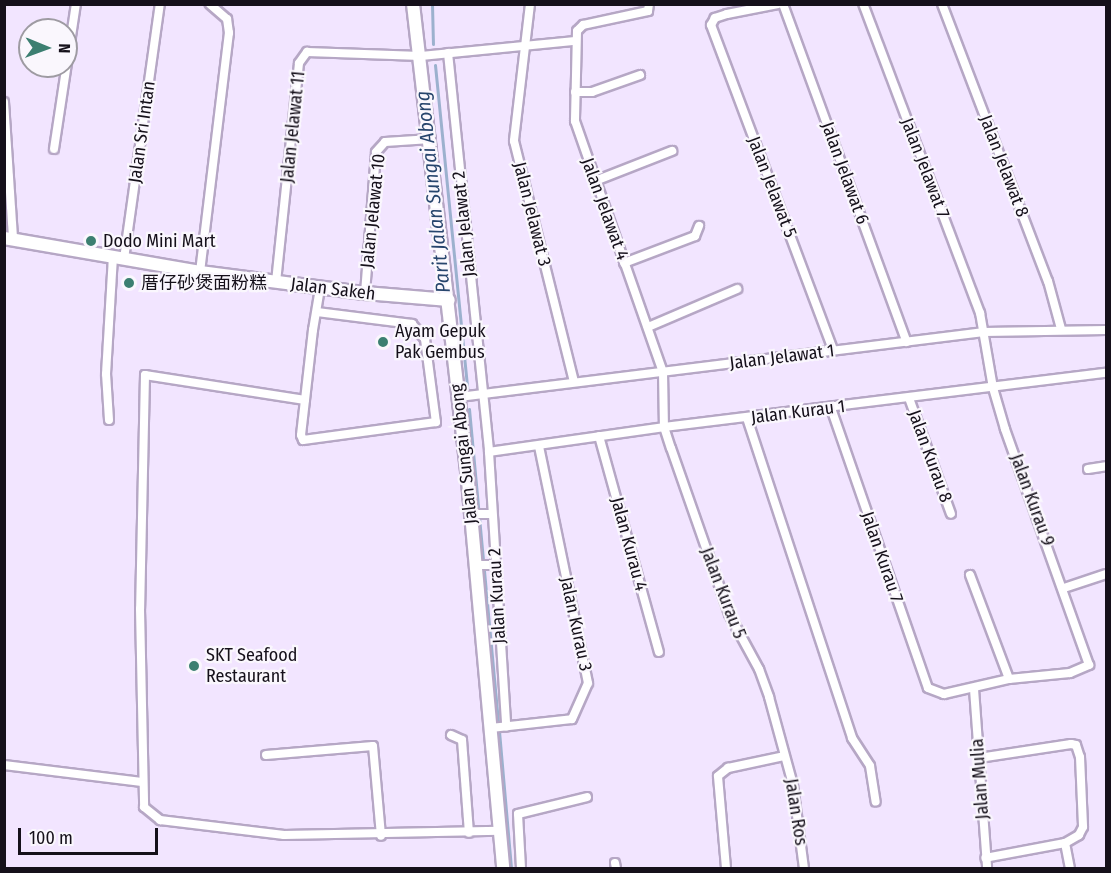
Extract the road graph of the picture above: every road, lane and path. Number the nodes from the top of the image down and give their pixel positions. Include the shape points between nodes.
1 (160, 4) edge
2 (210, 4) edge
3 (413, 4) edge
4 (530, 4) edge
5 (778, 4) edge
6 (783, 4) edge
7 (863, 4) edge
8 (942, 4) edge
9 (76, 5) edge
10 (648, 8) edge
11 (575, 41) junction
12 (523, 44) junction
13 (445, 53) junction
14 (421, 56) junction
15 (640, 75) dead end
16 (575, 92) junction
17 (4, 102) edge
18 (431, 139) junction
19 (54, 149) dead end
20 (672, 151) dead end
21 (595, 181) junction
22 (699, 226) dead end
23 (9, 239) edge
24 (118, 258) junction
25 (624, 263) junction
26 (200, 272) junction
27 (276, 282) junction
28 (320, 288) junction
29 (736, 289) dead end
30 (365, 293) junction
31 (449, 300) junction
32 (317, 312) junction
33 (648, 327) junction
34 (1061, 329) junction
35 (1107, 330) edge
36 (984, 332) junction
37 (907, 342) junction
38 (833, 350) junction
39 (663, 372) junction
40 (1107, 373) edge
41 (574, 381) junction
42 (993, 388) junction
43 (481, 394) junction
44 (459, 397) junction
45 (909, 398) junction
46 (305, 400) junction
47 (831, 408) junction
48 (747, 418) junction
49 (109, 420) dead end
50 (664, 427) junction
51 (599, 436) junction
52 (539, 446) junction
53 (489, 453) junction
54 (1107, 466) edge
55 (1088, 469) dead end
56 (473, 514) junction
57 (489, 514) junction
58 (951, 514) dead end
59 (485, 565) junction
60 (1107, 574) edge
61 (970, 575) dead end
62 (1064, 588) junction
63 (490, 627) junction
64 (659, 652) dead end
65 (494, 675) junction
66 (1009, 679) junction
67 (974, 689) junction
68 (506, 726) junction
69 (491, 728) junction
70 (451, 735) dead end
71 (266, 755) dead end
72 (784, 756) junction
73 (979, 758) junction
74 (4, 765) edge
75 (142, 782) junction
76 (587, 797) dead end
77 (876, 802) dead end
78 (500, 831) junction
79 (470, 833) junction
80 (381, 836) junction
81 (1065, 843) junction
82 (985, 858) junction
83 (503, 868) edge
84 (521, 868) edge
85 (726, 868) edge
86 (804, 868) edge
87 (987, 868) edge
88 (1070, 868) edge

1 - 24 street, Jalan Sri Intan
2 - 26 street via 227,19 229,33
3 - 14 street, Jalan Sungai Abong
4 - 12 street, Jalan Jelawat 3
5 - 38 street, Jalan Jelawat 5 via 727,14 715,18 711,25
6 - 37 street, Jalan Jelawat 6
7 - 36 street, Jalan Jelawat 7
8 - 34 street, Jalan Jelawat 8 via 1052,292
9 - 19 street
10 - 11 street via 583,25
11 - 12 street
11 - 16 street, Jalan Jelawat 4
12 - 13 street
12 - 41 street, Jalan Jelawat 3 via 514,141
13 - 14 street
13 - 43 street, Jalan Jelawat 2
14 - 18 street, Jalan Sungai Abong
14 - 27 street, Jalan Jelawat 11 via 324,50 302,57
15 - 16 street via 592,92
16 - 21 street, Jalan Jelawat 4 via 579,139
17 - 23 street
18 - 30 street, Jalan Jelawat 10 via 385,142 376,152
18 - 31 street, Jalan Sungai Abong
20 - 21 street
21 - 25 street, Jalan Jelawat 4
22 - 25 street via 695,236
23 - 24 street, Jalan Sakeh
24 - 26 street, Jalan Sakeh
24 - 49 street, Jalan Sri Intan via 106,374
25 - 33 street, Jalan Jelawat 4
26 - 27 street, Jalan Sakeh
27 - 28 street, Jalan Sakeh
28 - 30 street, Jalan Sakeh
28 - 32 street
29 - 33 street
30 - 31 street, Jalan Sakeh
31 - 44 street, Jalan Sungai Abong
32 - 46 street
32 - 46 street via 412,324 425,339 436,422 303,440
33 - 39 street, Jalan Jelawat 4
34 - 35 street, Jalan Jelawat 1
34 - 36 street, Jalan Jelawat 1
36 - 37 street, Jalan Jelawat 1
36 - 42 street, Jalan Kurau 9
37 - 38 street, Jalan Jelawat 1
38 - 39 street, Jalan Jelawat 1
39 - 41 street, Jalan Jelawat 1
39 - 50 street, Jalan Kurau 5
40 - 42 street, Jalan Kurau 1
41 - 43 street, Jalan Jelawat 1
42 - 45 street, Jalan Kurau 1
42 - 62 street, Jalan Kurau 9
43 - 44 street, Jalan Jelawat 1
43 - 53 street, Jalan Kurau 2
44 - 56 street, Jalan Sungai Abong
45 - 47 street, Jalan Kurau 1
45 - 58 street, Jalan Kurau 8
46 - 75 street via 145,375 140,609
47 - 48 street, Jalan Kurau 1
47 - 67 street, Jalan Kurau 7 via 923,679 935,693
48 - 50 street, Jalan Kurau 1
48 - 77 street via 852,738 870,766
50 - 51 street, Jalan Kurau 1
50 - 72 street, Jalan Kurau 5 via 729,614 759,669
51 - 52 street, Jalan Kurau 1
51 - 64 street, Jalan Kurau 4
52 - 53 street, Jalan Kurau 1
52 - 68 street, Jalan Kurau 3 via 589,676 572,719
53 - 57 street, Jalan Kurau 2
54 - 55 street
56 - 57 street
56 - 59 street, Jalan Sungai Abong
57 - 59 street, Jalan Kurau 2
59 - 63 street, Jalan Sungai Abong
59 - 63 street, Jalan Kurau 2
60 - 62 street
61 - 66 street
62 - 66 street, Jalan Kurau 9 via 1089,665 1070,673
63 - 65 street, Jalan Sungai Abong
65 - 68 street
65 - 69 street, Jalan Sungai Abong
66 - 67 street
67 - 73 street, Jalan Mulia
68 - 69 street, Jalan Kurau 3
69 - 78 street, Jalan Sungai Abong
70 - 79 street via 462,740
71 - 80 street via 373,746
72 - 85 street via 722,770 716,786
72 - 86 street, Jalan Ros via 793,785
73 - 81 street via 1076,745 1083,827
73 - 82 street, Jalan Mulia
74 - 75 street
75 - 80 street via 144,807 160,819 284,835
76 - 84 street via 518,814
78 - 79 street
78 - 83 street, Jalan Sungai Abong
79 - 80 street
81 - 82 street
81 - 88 street
82 - 87 street, Jalan Mulia

